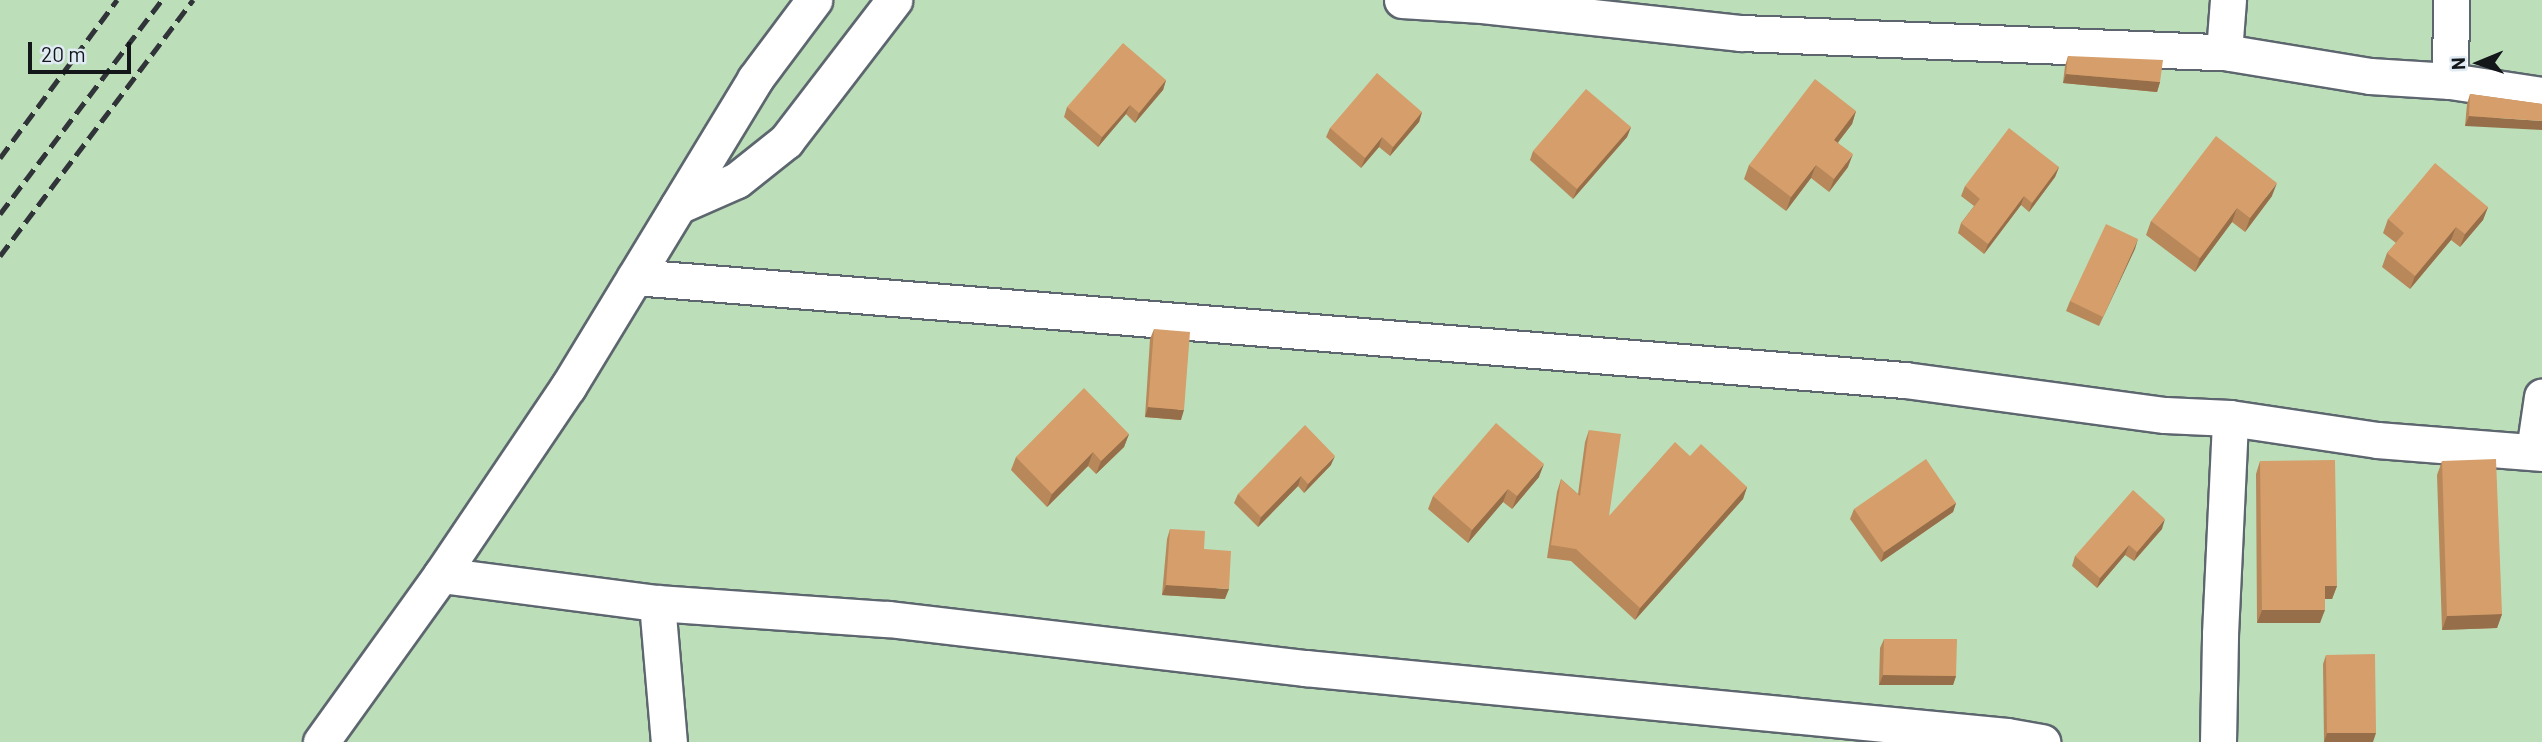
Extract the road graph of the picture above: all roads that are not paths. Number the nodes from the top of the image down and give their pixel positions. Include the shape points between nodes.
1 (814, 0) edge
2 (894, 0) edge
3 (1402, 0) edge
4 (2228, 0) edge
5 (2451, 0) edge
6 (2224, 52) junction
7 (2450, 81) junction
8 (2542, 95) edge
9 (678, 206) junction
10 (635, 277) junction
11 (2542, 397) edge
12 (2230, 418) junction
13 (2538, 452) edge
14 (441, 575) junction
15 (657, 603) junction
16 (321, 742) edge
17 (669, 742) edge
18 (2042, 742) edge
19 (2218, 742) edge

1 - 9 street via 755,79
2 - 9 street via 786,141 737,180
3 - 6 street via 1741,33
4 - 6 street
5 - 7 street
6 - 7 street via 2370,76
7 - 8 street
9 - 10 street
10 - 12 street via 1905,380 2165,415
10 - 14 street via 568,387
11 - 13 street
12 - 13 street via 2377,440
12 - 19 street
14 - 15 street
14 - 16 street
15 - 17 street
15 - 18 street via 888,619 1305,668

